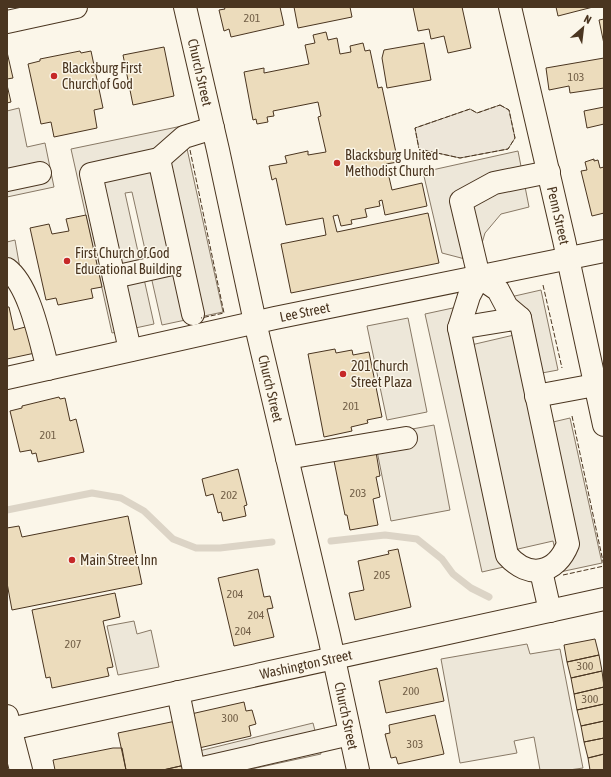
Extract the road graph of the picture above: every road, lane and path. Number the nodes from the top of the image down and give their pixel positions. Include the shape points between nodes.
1 (76, 7) edge
2 (185, 7) edge
3 (510, 7) edge
4 (15, 16) edge
5 (213, 128) junction
6 (159, 159) junction
7 (548, 172) junction
8 (40, 173) dead end
9 (7, 180) edge
10 (604, 251) edge
11 (568, 259) junction
12 (181, 262) junction
13 (7, 269) edge
14 (114, 277) junction
15 (479, 277) junction
16 (193, 314) dead end
17 (520, 318) junction
18 (255, 322) junction
19 (459, 328) junction
20 (130, 350) junction
21 (48, 369) junction
22 (7, 378) edge
23 (596, 385) junction
24 (536, 396) junction
25 (604, 425) edge
26 (406, 438) dead end
27 (287, 458) junction
28 (541, 571) junction
29 (604, 599) edge
30 (550, 611) junction
31 (334, 659) junction
32 (178, 692) junction
33 (8, 725) edge
34 (350, 734) junction
35 (353, 769) edge
36 (21, 770) edge

1 - 4 street
2 - 5 street, Church Street
3 - 7 street, Penn Street
5 - 6 street via 184,137
5 - 18 street, Church Street
6 - 12 street
6 - 14 street via 91,174
7 - 11 street, Penn Street
7 - 15 street via 494,183 461,201
8 - 9 street
10 - 11 street, Lee Street
11 - 15 street, Lee Street
11 - 23 street, Penn Street
12 - 14 street
12 - 16 street
13 - 21 street via 13,274 30,306
14 - 20 street
15 - 17 street via 498,290 507,307
15 - 18 street, Lee Street
15 - 19 street via 469,296
17 - 19 street
17 - 24 street
18 - 20 street, Lee Street
18 - 27 street, Church Street
19 - 28 street via 507,555 522,568
20 - 21 street, Lee Street
21 - 22 street, Lee Street
23 - 24 street
23 - 25 street, Penn Street
24 - 28 street via 568,544 563,557 556,564
26 - 27 street
27 - 31 street, Church Street
28 - 30 street
29 - 30 street, Washington Street
30 - 31 street, Washington Street
31 - 32 street, Washington Street
31 - 34 street, Church Street
32 - 33 street, Washington Street
32 - 34 street via 194,770
33 - 36 street
34 - 35 street, Church Street

